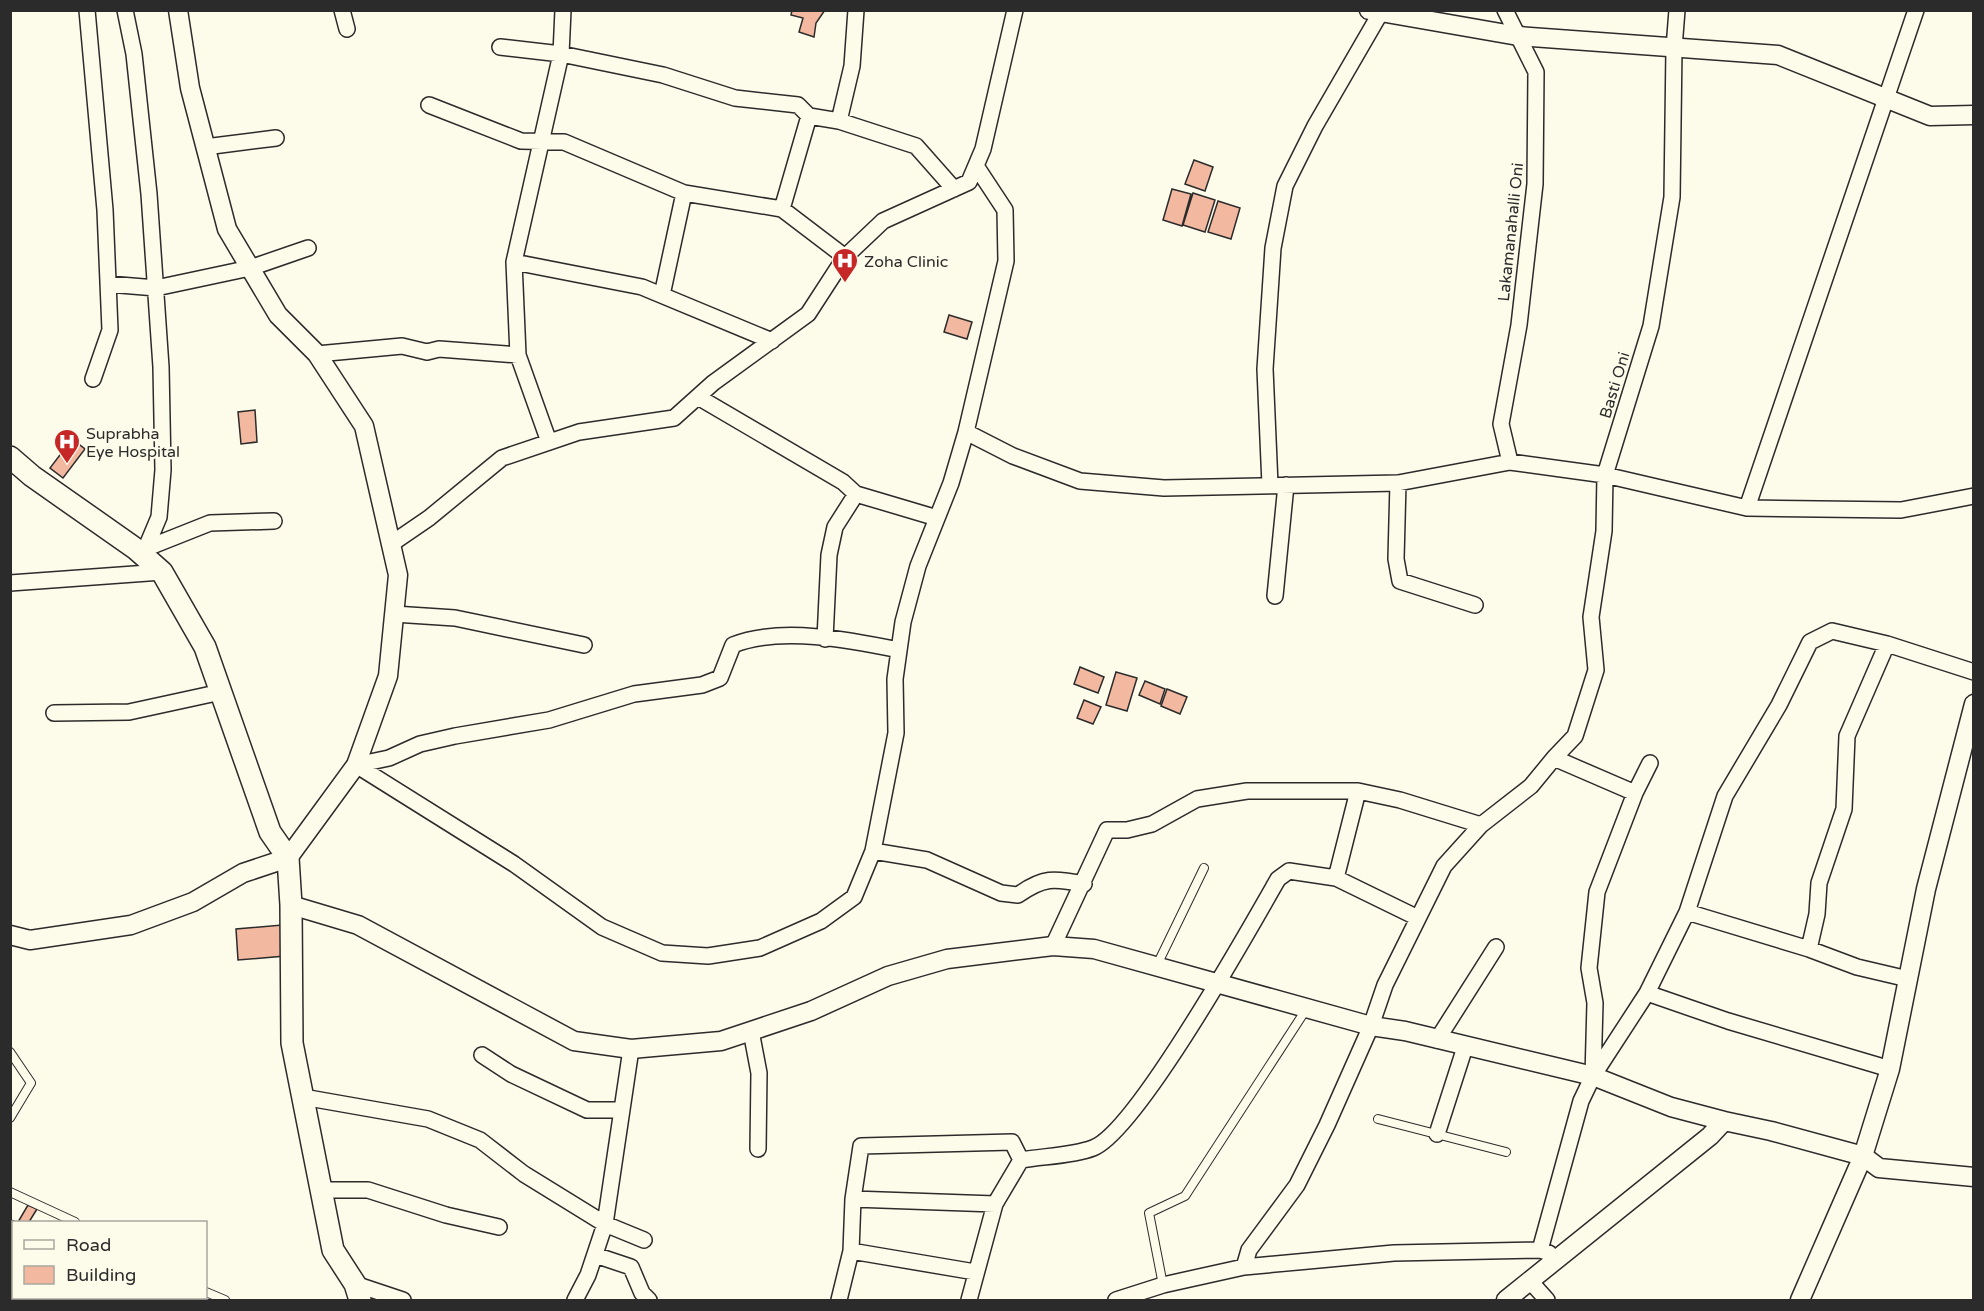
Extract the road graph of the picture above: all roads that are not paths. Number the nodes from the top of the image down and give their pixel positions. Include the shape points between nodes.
1 (87, 10) edge
2 (125, 10) edge
3 (178, 10) edge
4 (342, 10) edge
5 (563, 10) edge
6 (856, 10) edge
7 (1015, 10) edge
8 (1505, 10) edge
9 (1677, 10) edge
10 (1916, 10) edge
11 (1375, 11) edge
12 (347, 29) dead end
13 (1518, 36) junction
14 (500, 47) dead end
15 (1674, 48) junction
16 (561, 54) junction
17 (1885, 98) junction
18 (429, 105) dead end
19 (1974, 115) edge
20 (809, 116) junction
21 (839, 121) junction
22 (276, 138) dead end
23 (540, 143) junction
24 (205, 147) junction
25 (976, 166) junction
26 (954, 189) junction
27 (684, 193) junction
28 (782, 209) junction
29 (308, 248) dead end
30 (845, 256) junction
31 (514, 262) junction
32 (250, 268) junction
33 (108, 284) junction
34 (156, 288) junction
35 (662, 295) junction
36 (772, 341) junction
37 (317, 354) junction
38 (518, 355) junction
39 (93, 379) dead end
40 (698, 397) junction
41 (966, 432) junction
42 (549, 442) junction
43 (10, 457) edge
44 (1510, 462) junction
45 (1605, 475) junction
46 (1398, 483) junction
47 (1270, 485) junction
48 (1286, 485) junction
49 (856, 494) junction
50 (1974, 496) edge
51 (1747, 508) junction
52 (937, 518) junction
53 (274, 521) dead end
54 (391, 544) junction
55 (145, 551) junction
56 (162, 572) junction
57 (10, 583) edge
58 (1275, 596) dead end
59 (1475, 605) dead end
60 (394, 614) junction
61 (825, 639) junction
62 (1887, 644) junction
63 (584, 645) dead end
64 (899, 650) junction
65 (1974, 672) edge
66 (221, 692) junction
67 (1974, 704) edge
68 (54, 712) dead end
69 (1554, 758) junction
70 (1650, 763) dead end
71 (356, 765) junction
72 (1358, 791) junction
73 (1635, 793) junction
74 (1481, 825) junction
75 (873, 851) junction
76 (288, 858) junction
77 (1204, 868) dead end
78 (1336, 878) junction
79 (1084, 884) junction
80 (291, 905) junction
81 (1687, 912) junction
82 (1418, 918) junction
83 (10, 935) edge
84 (1053, 946) junction
85 (1496, 947) dead end
86 (1809, 949) junction
87 (1157, 966) junction
88 (1908, 979) junction
89 (1217, 983) junction
90 (1647, 993) junction
91 (1307, 1008) junction
92 (1371, 1026) junction
93 (751, 1031) junction
94 (1437, 1040) junction
95 (1465, 1047) junction
96 (631, 1049) junction
97 (10, 1052) edge
98 (482, 1055) dead end
99 (1890, 1069) junction
100 (1593, 1076) junction
101 (303, 1097) junction
102 (621, 1110) junction
103 (10, 1118) edge
104 (1378, 1119) dead end
105 (1724, 1121) junction
106 (1437, 1134) junction
107 (758, 1149) dead end
108 (1506, 1152) dead end
109 (1863, 1156) junction
110 (1022, 1160) junction
111 (1974, 1176) edge
112 (321, 1190) junction
113 (10, 1192) edge
114 (853, 1199) junction
115 (995, 1204) junction
116 (73, 1221) edge
117 (605, 1224) junction
118 (499, 1227) dead end
119 (644, 1240) dead end
120 (1540, 1250) junction
121 (851, 1251) junction
122 (595, 1255) junction
123 (1559, 1257) junction
124 (1244, 1267) junction
125 (975, 1272) junction
126 (1530, 1281) junction
127 (1163, 1285) junction
128 (207, 1292) edge
129 (358, 1292) edge
130 (225, 1300) edge
131 (403, 1300) edge
132 (575, 1300) edge
133 (649, 1300) edge
134 (839, 1300) edge
135 (969, 1300) edge
136 (1116, 1300) edge
137 (1506, 1300) edge
138 (1547, 1300) edge
139 (1800, 1300) edge

1 - 33 street
2 - 34 street via 134,54
3 - 24 street via 190,88
4 - 12 street
5 - 16 street
6 - 21 street via 852,66
7 - 25 street
8 - 13 street, Lakamanahalli Oni
9 - 15 street, Basti Oni
10 - 17 street
11 - 13 street
11 - 47 street via 1285,186 1274,248 1265,369
13 - 15 street
13 - 44 street, Lakamanahalli Oni via 1536,72 1535,184 1519,325 1501,424
14 - 16 street
15 - 17 street via 1778,55
15 - 45 street, Basti Oni via 1672,197 1651,326
16 - 20 street via 663,75 735,98 798,105
16 - 23 street
17 - 19 street via 1930,116
17 - 51 street
18 - 23 street via 521,141
20 - 21 street
20 - 28 street
21 - 26 street via 916,146
22 - 24 street
23 - 27 street via 564,142
23 - 31 street
24 - 32 street via 227,229
25 - 26 street via 969,182
25 - 41 street via 1005,210 1006,261
26 - 30 street via 883,221
27 - 28 street
27 - 35 street
28 - 30 street
29 - 32 street
30 - 36 street via 808,314
31 - 35 street via 642,287
31 - 38 street
32 - 34 street
32 - 37 street via 278,315
33 - 34 street
33 - 39 street via 110,330
34 - 55 street via 162,470 159,517
35 - 36 street
36 - 40 street
37 - 38 street via 402,346 427,352
37 - 54 street via 364,426
38 - 42 street
40 - 42 street via 674,418 579,432
40 - 49 street via 843,482
41 - 47 street via 1013,456 1080,481 1164,488
41 - 52 street
42 - 54 street via 502,458
43 - 55 main road via 32,476
44 - 45 street
44 - 46 street
45 - 51 street
45 - 69 street, Basti Oni via 1604,531 1591,616 1596,670 1575,735
46 - 48 street
46 - 59 street via 1396,559 1400,581
47 - 48 street
48 - 58 street
49 - 52 street
49 - 61 street via 832,536
50 - 51 street via 1901,510
52 - 64 street via 918,566
53 - 55 street via 210,523
54 - 60 street via 398,575
55 - 56 main road
56 - 57 street
56 - 66 main road via 205,647
60 - 63 street via 455,618
60 - 71 street via 388,676
61 - 64 street
61 - 71 street via 750,638 733,645 720,678 702,686 634,694 549,720 420,744 389,758
62 - 65 street
62 - 81 street via 1832,631 1810,642 1779,705 1725,796
62 - 86 street via 1847,736 1844,809 1819,883
64 - 75 street via 896,733
66 - 68 street via 129,712
66 - 76 main road via 270,832
67 - 88 street via 1926,890
69 - 73 street
69 - 74 street, Basti Oni via 1531,786
70 - 73 street
71 - 75 street via 514,864 602,927 662,953 708,956 760,948 821,921 854,897
71 - 76 street
72 - 74 street
72 - 78 street
72 - 79 street via 1247,791 1197,800 1152,824 1107,830
73 - 100 street via 1598,892 1589,968 1595,1003
74 - 82 street, Basti Oni via 1444,866
75 - 79 street via 927,860 1001,893 1018,895 1037,881
76 - 80 main road
76 - 83 street via 243,873 194,902 131,925 30,940
77 - 87 lane
78 - 82 street
78 - 89 street via 1289,871 1278,879
79 - 84 street
80 - 96 street via 358,925 574,1041
80 - 101 main road via 292,1043
81 - 86 street
81 - 90 street
82 - 92 street, Basti Oni via 1385,985
84 - 87 street via 1095,949
84 - 93 street via 947,959 888,976 811,1011
85 - 94 street
86 - 88 street via 1857,967
87 - 89 street
88 - 99 street
89 - 91 street
89 - 110 street via 1130,1116 1095,1148
90 - 99 street
90 - 100 street
91 - 92 street
91 - 127 lane via 1185,1196 1149,1213
92 - 94 street
92 - 124 street, Basti Oni via 1297,1185 1249,1250
93 - 96 street via 721,1041
93 - 107 street via 759,1073
94 - 95 street
95 - 100 street
95 - 106 street
96 - 102 street
97 - 103 lane via 31,1083
98 - 102 street via 587,1110
99 - 109 street
100 - 105 street via 1671,1107
100 - 120 street via 1581,1101
101 - 112 main road
101 - 117 street via 428,1119 480,1140 524,1174
102 - 117 street
104 - 106 lane
105 - 109 street
105 - 123 street
106 - 108 lane
109 - 111 street via 1879,1168
109 - 139 street
110 - 114 street via 1012,1142 861,1146
110 - 115 street
112 - 118 street via 368,1190
112 - 129 main road via 333,1250
113 - 116 lane
114 - 115 street
114 - 121 street
115 - 125 street
117 - 119 street
117 - 122 street
120 - 123 street
120 - 124 street via 1394,1253
121 - 125 street
121 - 134 street
122 - 132 street
122 - 133 street via 631,1267
123 - 126 street
124 - 127 street
125 - 135 street
126 - 137 street
126 - 138 street
127 - 136 street
128 - 130 lane
129 - 131 street

